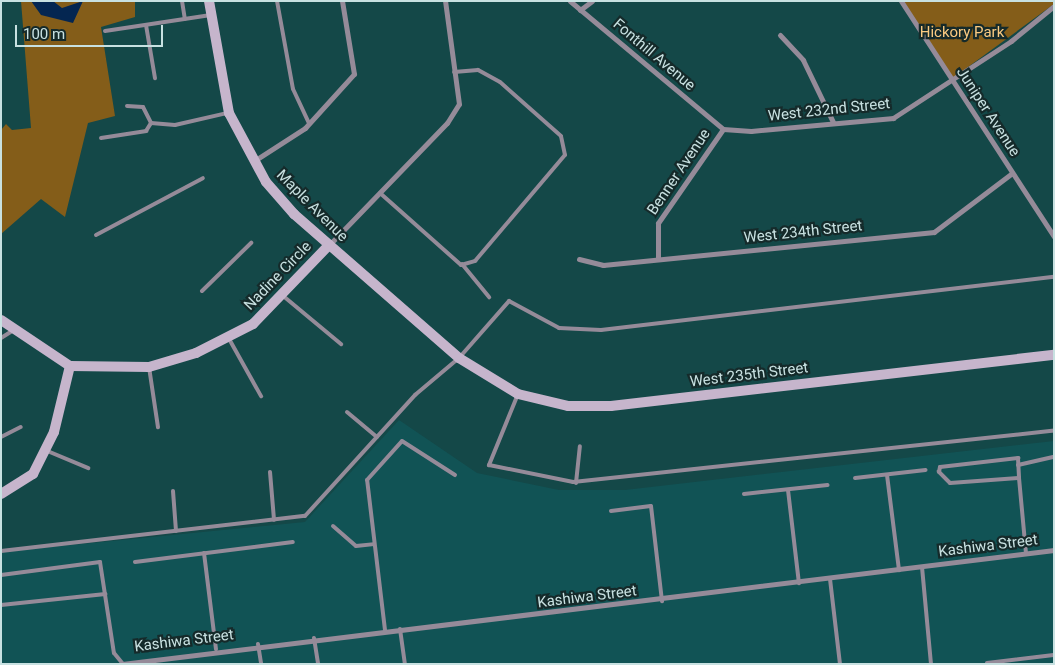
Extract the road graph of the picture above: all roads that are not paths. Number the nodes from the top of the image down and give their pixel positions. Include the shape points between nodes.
1 (182, 1) edge
2 (208, 1) edge
3 (278, 1) edge
4 (342, 1) edge
5 (445, 1) edge
6 (570, 1) edge
7 (592, 1) edge
8 (901, 1) edge
9 (1053, 9) edge
10 (580, 10) junction
11 (211, 15) junction
12 (185, 19) junction
13 (146, 25) junction
14 (105, 31) dead end
15 (780, 35) dead end
16 (454, 72) junction
17 (155, 78) dead end
18 (953, 80) junction
19 (127, 106) dead end
20 (229, 113) junction
21 (833, 122) junction
22 (151, 123) junction
23 (309, 123) junction
24 (723, 129) junction
25 (101, 138) dead end
26 (252, 162) junction
27 (1012, 173) junction
28 (203, 178) dead end
29 (380, 193) junction
30 (96, 235) dead end
31 (1054, 237) edge
32 (251, 242) dead end
33 (329, 245) junction
34 (579, 259) dead end
35 (658, 259) junction
36 (462, 264) junction
37 (1054, 277) edge
38 (202, 290) dead end
39 (282, 295) junction
40 (489, 297) dead end
41 (1, 320) edge
42 (14, 330) junction
43 (228, 337) junction
44 (1, 338) edge
45 (341, 344) dead end
46 (1054, 355) edge
47 (459, 358) junction
48 (70, 366) junction
49 (149, 367) junction
50 (518, 394) junction
51 (261, 396) dead end
52 (347, 412) dead end
53 (21, 427) dead end
54 (158, 427) dead end
55 (1054, 431) edge
56 (1, 437) edge
57 (376, 437) junction
58 (580, 446) dead end
59 (45, 450) junction
60 (1054, 457) edge
61 (1018, 465) junction
62 (88, 468) dead end
63 (926, 470) dead end
64 (270, 472) dead end
65 (455, 475) dead end
66 (887, 475) junction
67 (855, 478) dead end
68 (1020, 478) junction
69 (576, 483) junction
70 (828, 485) dead end
71 (788, 490) junction
72 (173, 491) dead end
73 (1, 494) edge
74 (744, 494) dead end
75 (611, 511) dead end
76 (274, 520) junction
77 (333, 526) dead end
78 (176, 531) junction
79 (293, 542) dead end
80 (374, 544) junction
81 (1054, 550) edge
82 (1, 551) edge
83 (204, 553) junction
84 (1026, 554) junction
85 (135, 562) dead end
86 (922, 567) junction
87 (899, 570) junction
88 (1, 575) edge
89 (830, 579) junction
90 (799, 583) junction
91 (105, 594) junction
92 (662, 601) junction
93 (1, 605) edge
94 (400, 629) junction
95 (385, 630) junction
96 (314, 638) junction
97 (258, 644) junction
98 (216, 649) junction
99 (1054, 655) edge
100 (122, 663) edge
101 (988, 663) edge
102 (261, 664) edge
103 (318, 664) edge
104 (405, 664) edge
105 (840, 664) edge
106 (931, 664) edge

1 - 12 lane
2 - 11 street, Maple Avenue
3 - 23 lane via 293,88
4 - 23 street via 354,74
5 - 16 street
6 - 10 street, Fonthill Avenue
7 - 10 street
8 - 18 street, Juniper Avenue
9 - 18 street, West 232nd Street
10 - 24 street, Fonthill Avenue
11 - 12 lane
11 - 20 street, Maple Avenue
12 - 13 lane
13 - 14 lane
13 - 17 lane
15 - 21 street via 803,60
16 - 29 street via 459,104 447,123
16 - 36 lane via 478,70 500,82 561,136 565,155 475,261
18 - 21 street, West 232nd Street via 893,118
18 - 27 street, Juniper Avenue
19 - 22 lane via 143,107
20 - 22 lane via 175,125
20 - 26 street, Maple Avenue
21 - 24 street, West 232nd Street via 751,131
22 - 25 lane via 146,131
23 - 26 street
24 - 35 street, Benner Avenue via 658,223
26 - 33 street, Maple Avenue via 282,202
27 - 31 street, Juniper Avenue
27 - 35 street, West 234th Street via 934,232
28 - 30 lane
29 - 33 street
29 - 36 lane
32 - 38 lane
33 - 39 street, Nadine Circle
33 - 47 street, Maple Avenue
34 - 35 street, West 234th Street via 603,265
36 - 40 lane
37 - 47 lane via 601,330 559,328 509,301
39 - 43 street, Nadine Circle via 253,324
39 - 45 lane
41 - 42 street
42 - 44 lane
42 - 48 street
43 - 49 street, Nadine Circle via 196,353
43 - 51 lane
46 - 50 street, West 235th Street via 611,406 568,406
47 - 50 street, West 235th Street
47 - 57 lane
48 - 49 street, Nadine Circle
48 - 59 street
49 - 54 lane
50 - 69 lane via 489,465 515,474
52 - 57 lane
53 - 56 lane
55 - 69 lane
57 - 76 lane via 305,516
58 - 69 lane
59 - 62 lane
59 - 73 street via 33,474
60 - 61 lane
61 - 68 lane
61 - 68 lane via 1015,456 940,467 939,472 950,483
63 - 66 lane
64 - 76 lane
65 - 80 lane via 402,441 367,480
66 - 67 lane
66 - 87 lane
68 - 84 lane
70 - 71 lane
71 - 74 lane
71 - 90 lane
72 - 78 lane
75 - 92 lane via 651,506
76 - 78 lane
77 - 80 lane via 356,546
78 - 82 lane
79 - 83 lane
80 - 95 lane
81 - 84 street, Kashiwa Street
83 - 85 lane
83 - 98 lane
84 - 86 street, Kashiwa Street
86 - 87 street, Kashiwa Street
86 - 106 lane
87 - 89 street, Kashiwa Street
88 - 91 lane via 100,562
89 - 90 street, Kashiwa Street
89 - 105 lane
90 - 92 street, Kashiwa Street
91 - 93 lane
91 - 100 lane via 114,653
92 - 94 street, Kashiwa Street
94 - 95 street, Kashiwa Street
94 - 104 lane
95 - 96 street, Kashiwa Street
96 - 97 street, Kashiwa Street
96 - 103 lane
97 - 98 street, Kashiwa Street
97 - 102 lane
98 - 100 street, Kashiwa Street
99 - 101 lane

